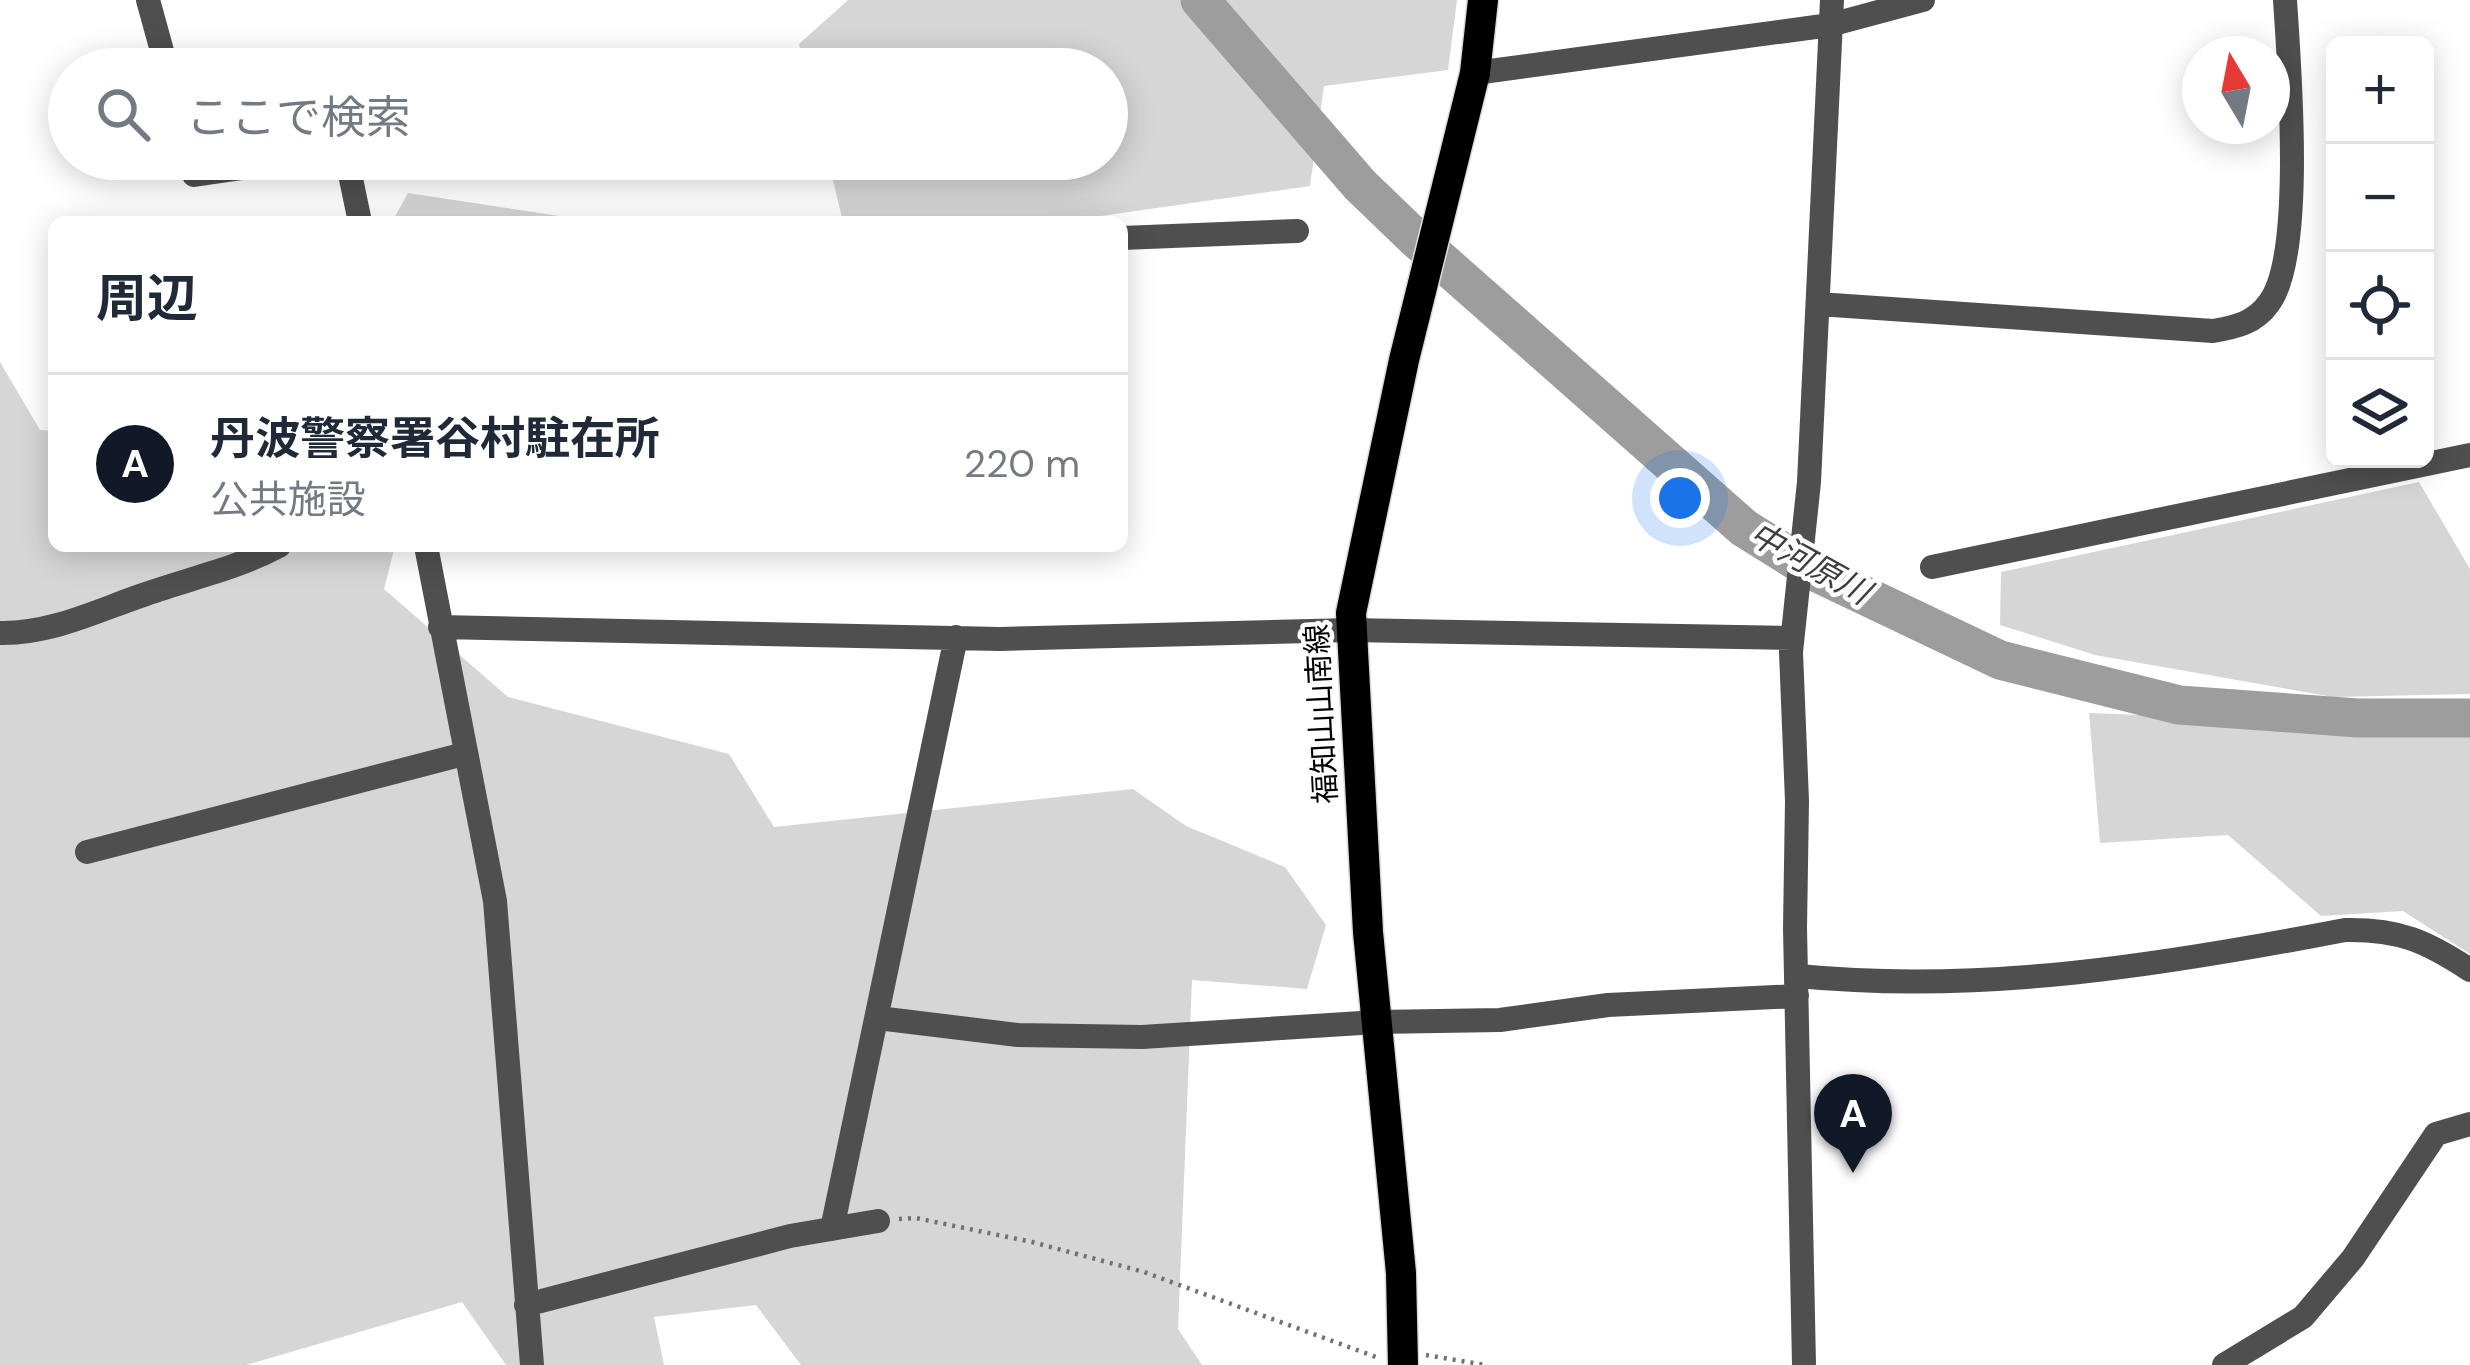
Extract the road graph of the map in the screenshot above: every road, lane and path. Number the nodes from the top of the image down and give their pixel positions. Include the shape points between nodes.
1 (148, 0) edge
2 (1483, 0) edge
3 (1923, 0) edge
4 (2284, 0) edge
5 (1831, 12) edge
6 (161, 48) edge
7 (1475, 74) junction
8 (351, 180) edge
9 (359, 216) edge
10 (1297, 231) dead end
11 (1128, 238) edge
12 (1818, 304) junction
13 (2470, 455) edge
14 (265, 552) edge
15 (426, 552) edge
16 (1932, 567) dead end
17 (440, 627) junction
18 (1351, 630) junction
19 (0, 633) edge
20 (956, 637) junction
21 (1792, 638) junction
22 (464, 754) junction
23 (87, 852) dead end
24 (2470, 970) edge
25 (1798, 986) junction
26 (878, 1018) junction
27 (1377, 1022) junction
28 (2470, 1124) edge
29 (878, 1221) joint
30 (832, 1229) junction
31 (526, 1305) junction
32 (1394, 1358) edge
33 (532, 1365) edge
34 (1486, 1365) edge
35 (1804, 1365) edge
36 (2224, 1365) edge

1 - 6 street
2 - 7 main road, 福知山山南線
3 - 5 street
4 - 12 street via 2292,184 2286,246 2269,305 2246,325 2213,331
5 - 7 street
5 - 12 street
7 - 18 main road, 福知山山南線 via 1370,515
8 - 9 street
10 - 11 street
12 - 21 street
13 - 16 street
14 - 19 street via 76,621
15 - 17 street
17 - 20 street
17 - 22 street
18 - 20 street
18 - 21 street
18 - 27 main road, 福知山山南線
20 - 26 street
21 - 25 street
22 - 23 street
22 - 31 street via 494,901
24 - 25 street via 2383,929 2112,971
25 - 27 street via 1500,1021
25 - 35 street
26 - 27 street via 1078,1039
26 - 30 street
27 - 32 main road, 福知山山南線 via 1401,1273
28 - 36 street via 2436,1134 2302,1318
29 - 30 street
29 - 32 path via 916,1218 1032,1242
30 - 31 street
31 - 33 street
32 - 34 path

